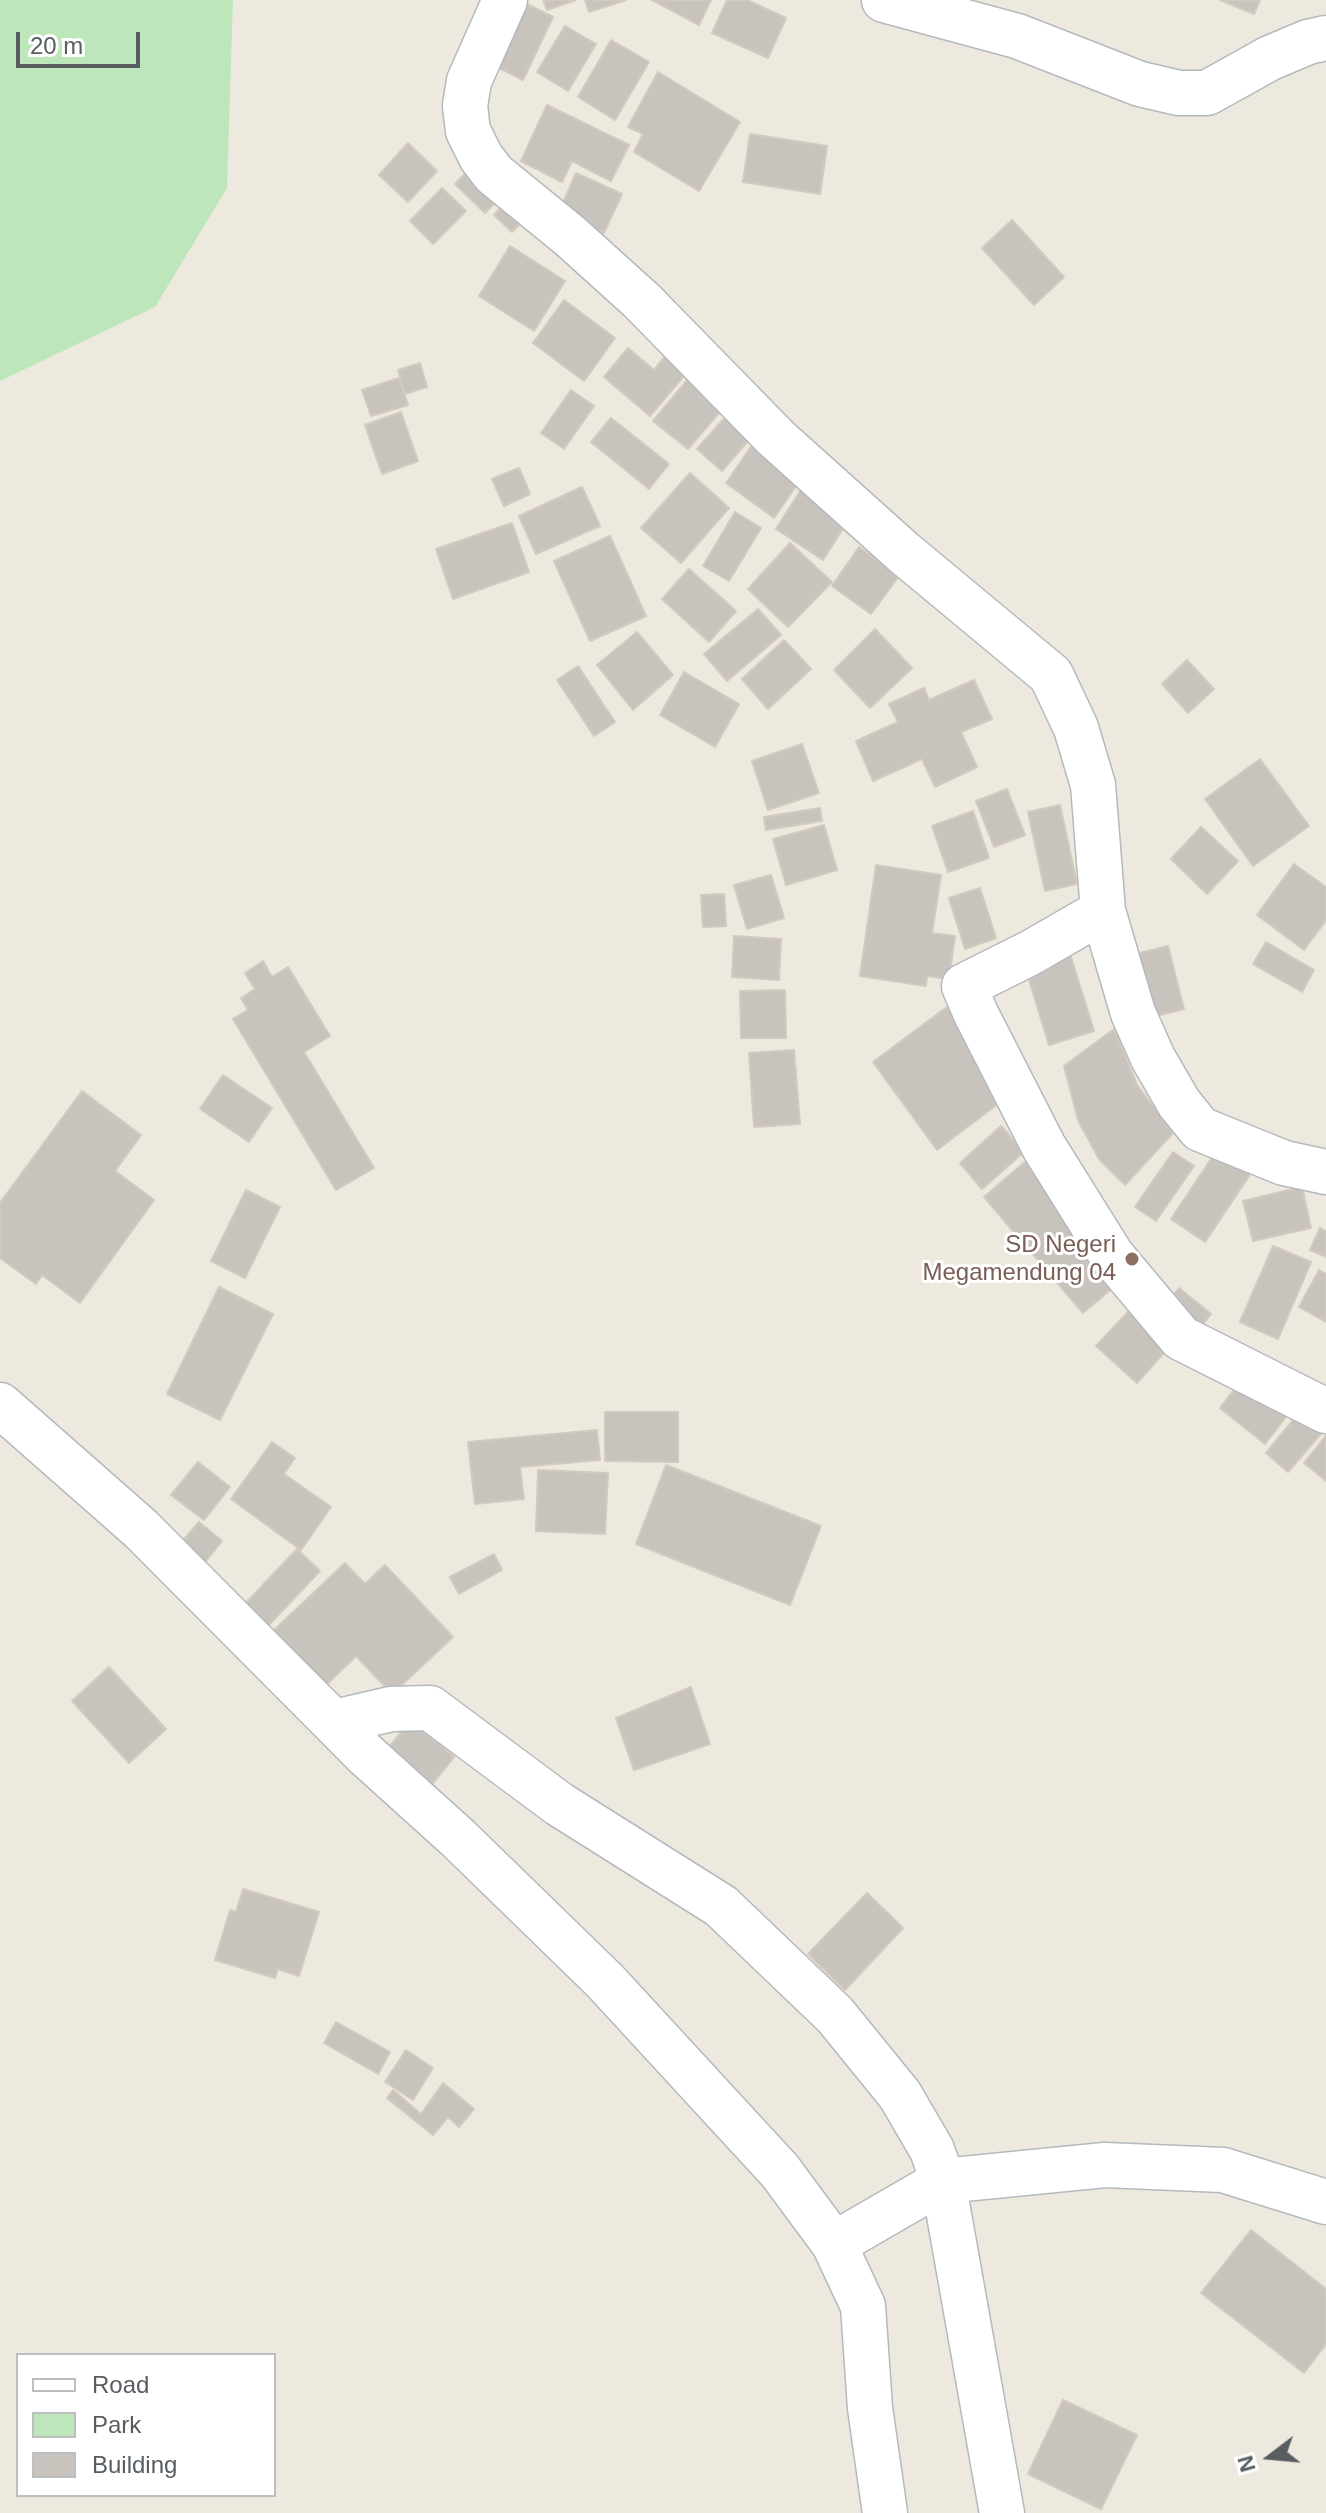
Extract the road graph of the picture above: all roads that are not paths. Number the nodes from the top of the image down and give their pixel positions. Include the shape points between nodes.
1 (505, 0) edge
2 (884, 0) edge
3 (1326, 38) edge
4 (1103, 911) junction
5 (1326, 1172) edge
6 (0, 1405) edge
7 (1326, 1411) edge
8 (335, 1722) junction
9 (943, 2181) junction
10 (1326, 2202) edge
11 (834, 2244) junction
12 (885, 2513) edge
13 (1002, 2513) edge

1 - 4 street via 469,81 465,106 468,131 481,157 494,174 642,301 776,438 1051,675 1076,728 1093,785
2 - 3 street via 1017,36 1140,84 1179,93 1207,93 1270,58
4 - 5 street via 1133,1013 1153,1058 1200,1129 1284,1163
4 - 7 street via 964,986 976,1014 1059,1171 1112,1256 1181,1338
6 - 8 street via 141,1529
8 - 9 street via 391,1709 430,1708 559,1804 721,1906 835,2015 891,2084 932,2150
8 - 11 street via 605,1981 780,2171
9 - 10 street via 1105,2165 1223,2170
9 - 11 street
9 - 13 street
11 - 12 street via 863,2306

